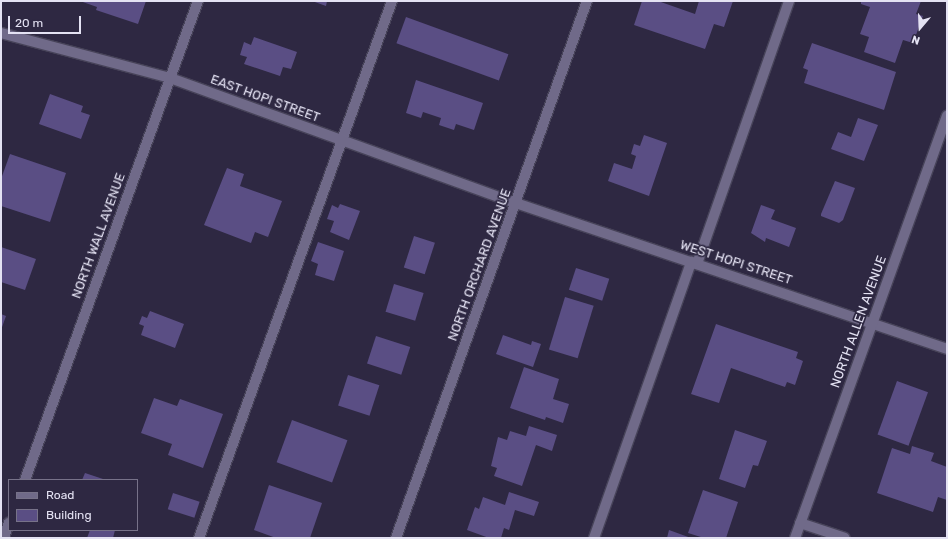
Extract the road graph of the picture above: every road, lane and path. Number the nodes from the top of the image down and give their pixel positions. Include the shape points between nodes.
1 (198, 1) edge
2 (392, 1) edge
3 (587, 1) edge
4 (789, 1) edge
5 (1, 33) edge
6 (170, 78) junction
7 (947, 115) edge
8 (342, 140) junction
9 (516, 203) junction
10 (694, 263) junction
11 (872, 323) junction
12 (947, 349) edge
13 (25, 479) edge
14 (800, 523) junction
15 (8, 526) edge
16 (4, 538) edge
17 (199, 538) edge
18 (396, 538) edge
19 (594, 538) edge
20 (795, 538) edge
21 (845, 538) edge

1 - 6 street, NORTH WALL AVENUE
2 - 8 street
3 - 9 street, NORTH ORCHARD AVENUE
4 - 10 street
5 - 6 street, EAST HOPI STREET
6 - 8 street, EAST HOPI STREET
6 - 13 street, NORTH WALL AVENUE
7 - 11 street, NORTH ALLEN AVENUE
8 - 9 street, EAST HOPI STREET
8 - 17 street
9 - 10 street, WEST HOPI STREET
9 - 18 street, NORTH ORCHARD AVENUE
10 - 11 street, WEST HOPI STREET
10 - 19 street
11 - 12 street, WEST HOPI STREET
11 - 14 street, NORTH ALLEN AVENUE
14 - 20 street, NORTH ALLEN AVENUE
14 - 21 street
15 - 16 street

